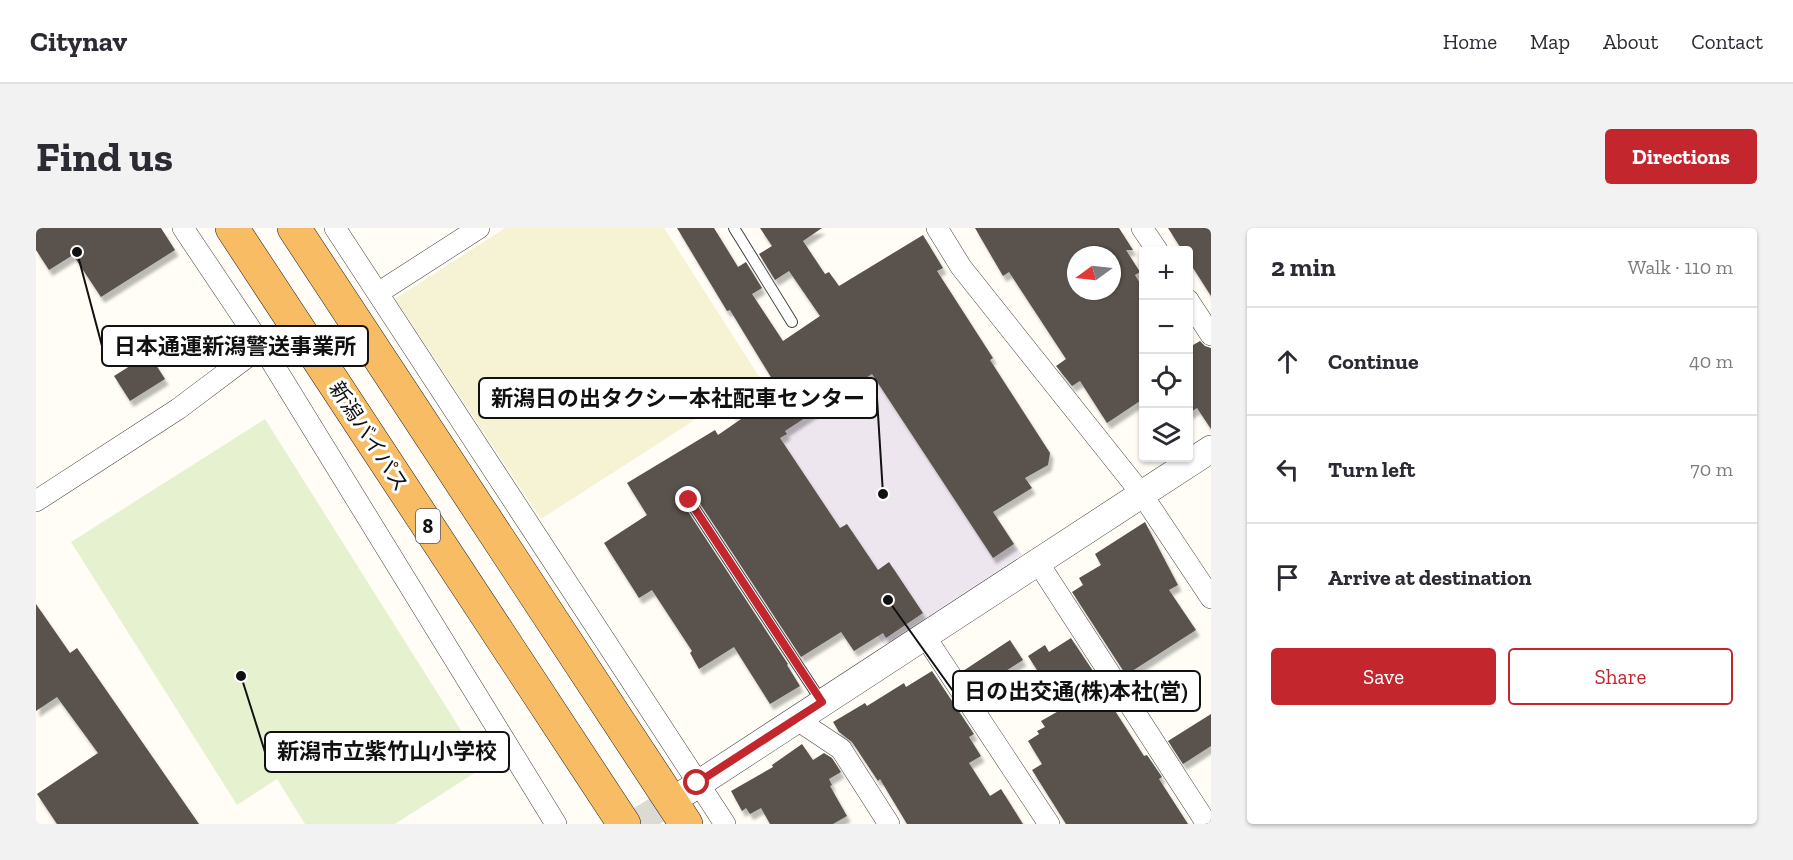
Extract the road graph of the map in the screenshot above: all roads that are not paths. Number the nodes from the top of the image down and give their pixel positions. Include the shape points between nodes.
1 (183, 228) edge
2 (232, 228) edge
3 (294, 228) edge
4 (335, 228) edge
5 (479, 228) edge
6 (734, 228) edge
7 (937, 228) edge
8 (1142, 228) edge
9 (1154, 246) edge
10 (378, 293) junction
11 (1193, 308) edge
12 (792, 322) dead end
13 (1211, 335) edge
14 (262, 346) junction
15 (1211, 449) edge
16 (1141, 493) junction
17 (689, 500) dead end
18 (36, 501) edge
19 (1037, 561) junction
20 (1211, 598) edge
21 (924, 635) junction
22 (822, 702) junction
23 (796, 719) junction
24 (690, 800) edge
25 (556, 824) edge
26 (624, 824) edge
27 (725, 824) edge
28 (889, 824) edge
29 (1049, 824) edge
30 (1207, 824) edge

1 - 14 street
2 - 26 highway, 新潟バイパス / 8
3 - 24 highway
4 - 10 street
5 - 10 street
6 - 12 lane
7 - 16 street via 961,267
8 - 9 street
10 - 24 street
11 - 13 street
14 - 18 street via 178,409
14 - 25 street
15 - 16 street
16 - 19 street
16 - 20 street
17 - 22 lane
19 - 21 street
19 - 30 street
21 - 22 street
21 - 29 street
22 - 23 street
23 - 24 street
23 - 28 street via 841,749
24 - 27 street

